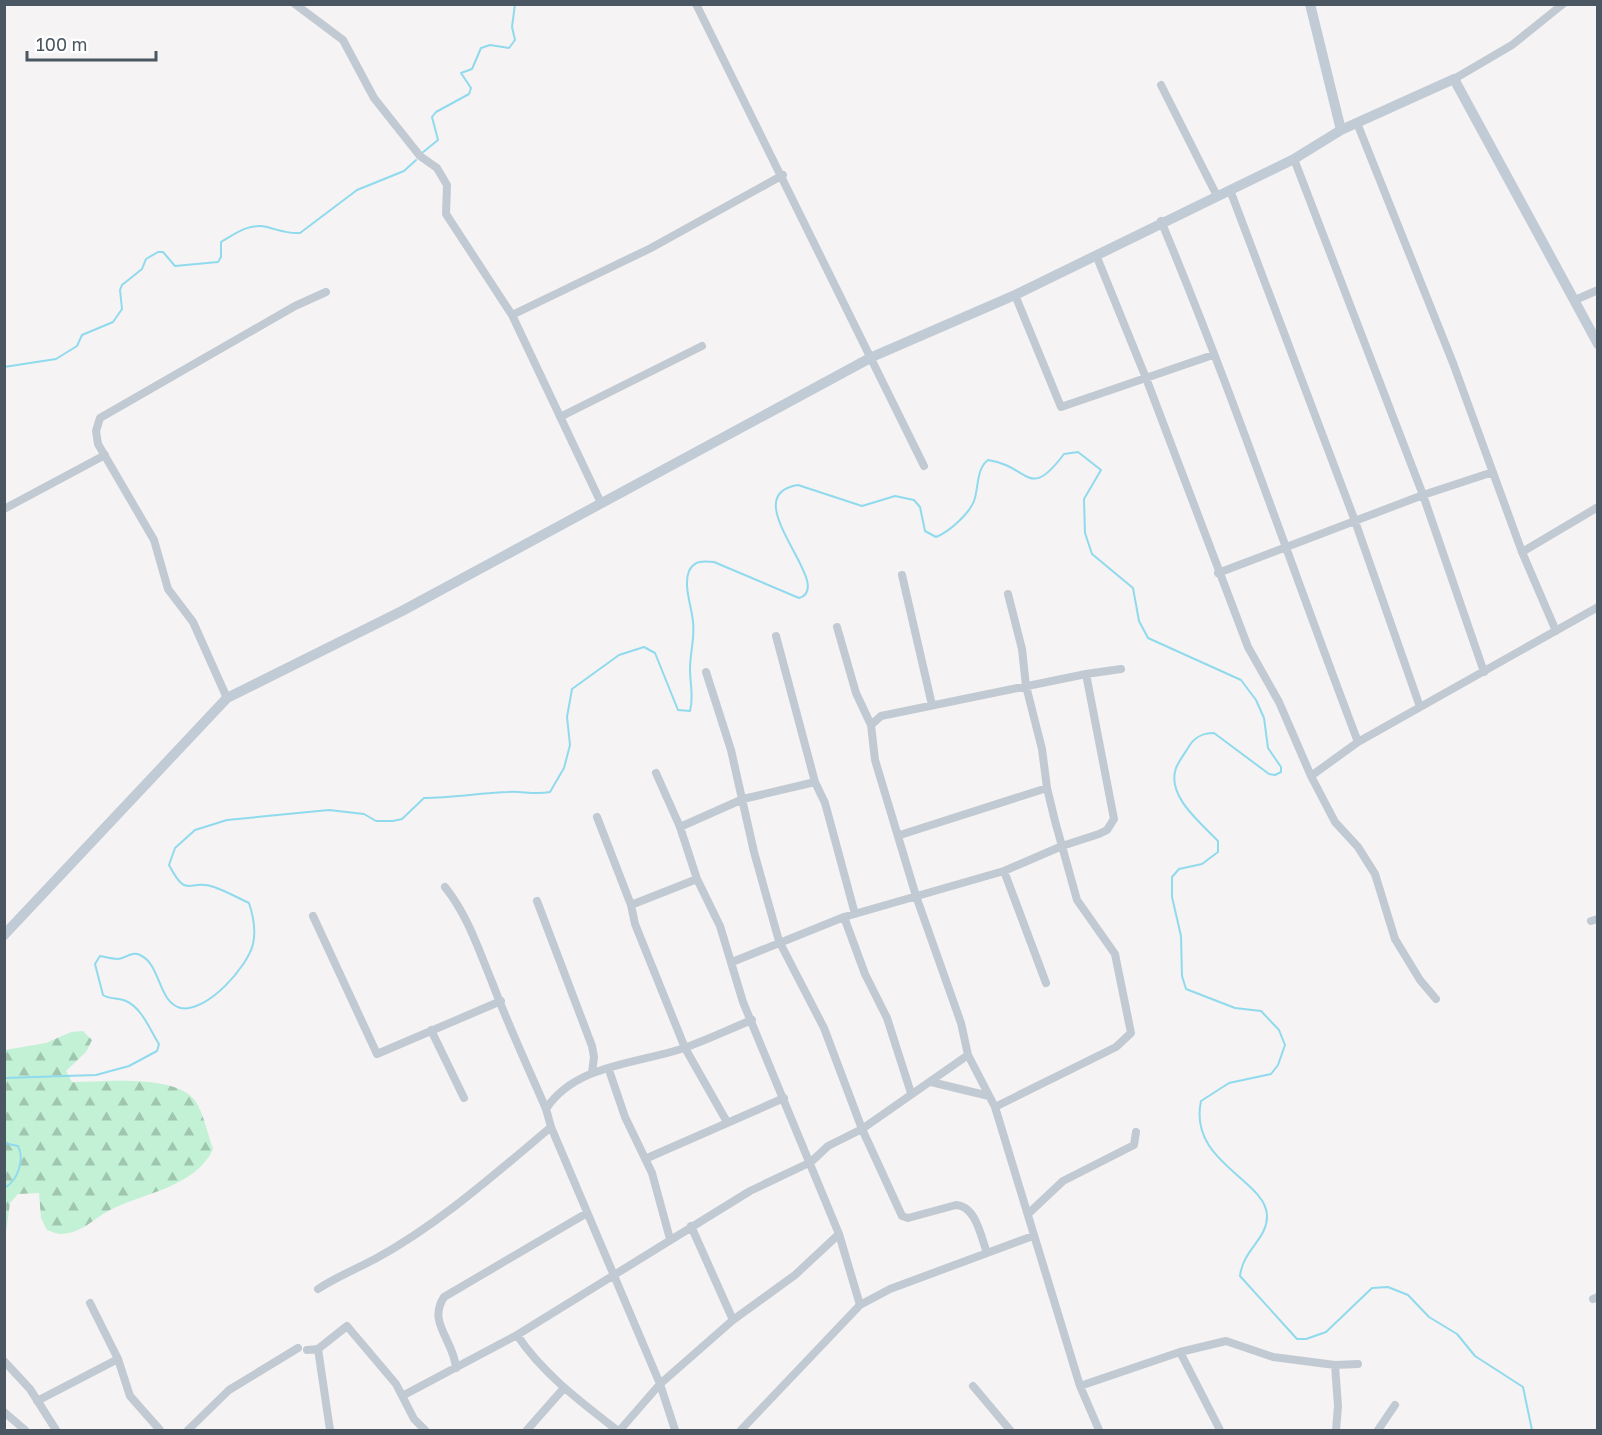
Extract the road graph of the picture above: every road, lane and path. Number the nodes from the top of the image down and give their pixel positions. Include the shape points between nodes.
1 (295, 4) edge
2 (696, 4) edge
3 (1310, 4) edge
4 (1563, 4) edge
5 (1454, 79) junction
6 (1161, 85) dead end
7 (1358, 123) junction
8 (1341, 130) junction
9 (1294, 159) junction
10 (783, 175) junction
11 (1230, 190) junction
12 (1217, 196) junction
13 (1161, 221) junction
14 (1096, 255) junction
15 (1598, 290) edge
16 (326, 292) dead end
17 (1015, 294) junction
18 (1575, 300) junction
19 (512, 315) junction
20 (1598, 344) edge
21 (702, 346) dead end
22 (1213, 355) junction
23 (872, 357) junction
24 (1146, 378) junction
25 (560, 417) junction
26 (105, 455) junction
27 (924, 466) dead end
28 (1493, 472) junction
29 (1423, 495) junction
30 (601, 503) junction
31 (1598, 507) edge
32 (4, 509) edge
33 (1355, 521) junction
34 (1284, 550) junction
35 (1522, 552) junction
36 (1218, 573) junction
37 (902, 575) dead end
38 (1008, 594) dead end
39 (1598, 607) edge
40 (837, 627) dead end
41 (1556, 630) junction
42 (776, 636) dead end
43 (1121, 669) dead end
44 (706, 672) dead end
45 (1484, 672) junction
46 (1086, 674) junction
47 (1026, 686) junction
48 (227, 698) junction
49 (932, 705) junction
50 (1420, 707) junction
51 (871, 725) junction
52 (1358, 742) junction
53 (656, 773) dead end
54 (1311, 776) junction
55 (815, 782) junction
56 (1047, 788) junction
57 (743, 799) junction
58 (597, 817) dead end
59 (680, 827) junction
60 (900, 835) junction
61 (1062, 846) junction
62 (1004, 871) junction
63 (697, 879) junction
64 (445, 887) dead end
65 (916, 896) junction
66 (537, 901) dead end
67 (631, 905) junction
68 (855, 914) junction
69 (313, 916) dead end
70 (844, 917) junction
71 (4, 934) edge
72 (779, 941) junction
73 (732, 962) junction
74 (1046, 983) dead end
75 (1436, 999) dead end
76 (501, 1001) junction
77 (752, 1020) junction
78 (431, 1030) junction
79 (685, 1047) junction
80 (968, 1055) junction
81 (609, 1070) junction
82 (592, 1073) junction
83 (931, 1082) junction
84 (911, 1093) junction
85 (989, 1096) junction
86 (464, 1098) dead end
87 (784, 1098) junction
88 (995, 1107) junction
89 (546, 1109) junction
90 (727, 1122) junction
91 (551, 1127) junction
92 (862, 1129) junction
93 (1136, 1132) dead end
94 (645, 1159) junction
95 (811, 1162) junction
96 (587, 1213) junction
97 (1028, 1214) junction
98 (691, 1226) junction
99 (839, 1234) junction
100 (1032, 1236) junction
101 (670, 1239) junction
102 (987, 1253) junction
103 (614, 1277) junction
104 (318, 1289) dead end
105 (90, 1303) dead end
106 (860, 1305) junction
107 (734, 1320) junction
108 (517, 1335) junction
109 (318, 1349) junction
110 (1180, 1353) junction
111 (118, 1359) junction
112 (5, 1361) edge
113 (1358, 1364) dead end
114 (1335, 1365) junction
115 (456, 1368) junction
116 (660, 1384) junction
117 (973, 1386) dead end
118 (1080, 1386) junction
119 (564, 1388) junction
120 (404, 1395) junction
121 (37, 1401) junction
122 (1395, 1405) dead end
123 (4, 1412) edge
124 (25, 1431) edge
125 (56, 1431) edge
126 (160, 1431) edge
127 (188, 1431) edge
128 (330, 1431) edge
129 (425, 1431) edge
130 (527, 1431) edge
131 (618, 1431) edge
132 (675, 1431) edge
133 (741, 1431) edge
134 (1010, 1431) edge
135 (1099, 1431) edge
136 (1220, 1431) edge
137 (1336, 1431) edge
138 (1378, 1431) edge

1 - 19 street via 343,40 374,98 420,156 437,168 447,185 446,214
2 - 10 street
3 - 8 street
4 - 5 street via 1512,45
5 - 7 street
5 - 18 street
6 - 12 street
7 - 8 street
7 - 28 street
8 - 9 street
9 - 11 street
9 - 29 street
10 - 19 street via 651,248
10 - 23 street
11 - 12 street
11 - 33 street
12 - 13 street
13 - 14 street
13 - 22 street
14 - 17 street
14 - 24 street
15 - 18 street
16 - 26 street via 100,418 96,431
17 - 23 street
17 - 24 street via 1061,407
18 - 20 street
19 - 25 street
21 - 25 street
22 - 24 street
22 - 34 street via 1259,469
23 - 27 street
23 - 30 street
24 - 36 street
25 - 30 street
26 - 32 street
26 - 48 street via 154,540 168,589 193,622
28 - 29 street
28 - 35 street
29 - 33 street
29 - 45 street
30 - 48 street via 402,611
31 - 35 street
33 - 34 street
33 - 50 street
34 - 36 street
34 - 52 street
35 - 41 street
36 - 54 street via 1248,647 1279,702
37 - 49 street
38 - 47 street via 1022,649
39 - 41 street
40 - 51 street via 856,693
41 - 45 street
42 - 55 street
43 - 46 street
44 - 57 street via 732,750
45 - 50 street
46 - 47 street
46 - 61 street via 1114,819 1107,830
47 - 49 street
47 - 56 street
48 - 71 street
49 - 51 street via 881,716
50 - 52 street
51 - 60 street via 875,760
52 - 54 street
53 - 59 street
54 - 75 street via 1335,822 1359,847 1375,874 1395,939
55 - 57 street
55 - 68 street via 825,803
56 - 60 street
56 - 61 street
57 - 59 street
57 - 72 street
58 - 67 street
59 - 63 street
60 - 65 street
61 - 62 street
61 - 88 street via 1077,900 1115,954 1131,1033 1116,1047
62 - 65 street
62 - 74 street
63 - 67 street
63 - 73 street via 717,917
64 - 76 street via 476,937
65 - 68 street
65 - 80 street via 962,1023
66 - 82 street via 594,1051
67 - 79 street via 635,924
68 - 70 street
69 - 78 street via 377,1054
70 - 72 street
70 - 84 street via 865,974 887,1018
72 - 73 street
72 - 92 street via 824,1028
73 - 77 street
76 - 78 street
76 - 89 street
77 - 79 street
77 - 87 street
78 - 86 street
79 - 81 street
79 - 90 street
80 - 83 street
80 - 85 street
81 - 82 street
81 - 94 street
82 - 89 street via 564,1087
83 - 84 street
83 - 85 street
84 - 92 street
85 - 88 street
87 - 90 street
87 - 95 street
88 - 97 street
89 - 91 street
90 - 94 street
91 - 96 street
91 - 104 street via 424,1227
92 - 95 street via 828,1146
92 - 102 street via 902,1216 964,1206 970,1210
93 - 97 street via 1134,1145 1063,1180
94 - 101 street
95 - 98 street via 750,1191
95 - 99 street
96 - 103 street
96 - 115 street via 444,1297 438,1317 454,1352
97 - 100 street
98 - 101 street
98 - 107 street
99 - 106 street
99 - 107 street via 795,1275
100 - 102 street
100 - 118 street
101 - 103 street
102 - 106 street via 890,1289
103 - 108 street
103 - 116 street
105 - 111 street
106 - 133 street
107 - 116 street
108 - 115 street
108 - 119 street via 531,1356
109 - 120 street via 347,1326
109 - 127 street via 303,1349 229,1390
109 - 128 street
110 - 114 street via 1226,1341 1274,1357
110 - 118 street
110 - 136 street
111 - 121 street
111 - 126 street via 130,1396
112 - 121 street
113 - 114 street
114 - 137 street
115 - 120 street
116 - 131 street
116 - 132 street
117 - 134 street
118 - 135 street
119 - 130 street
119 - 131 street
120 - 129 street via 414,1419
121 - 125 street
122 - 138 street
123 - 124 street

